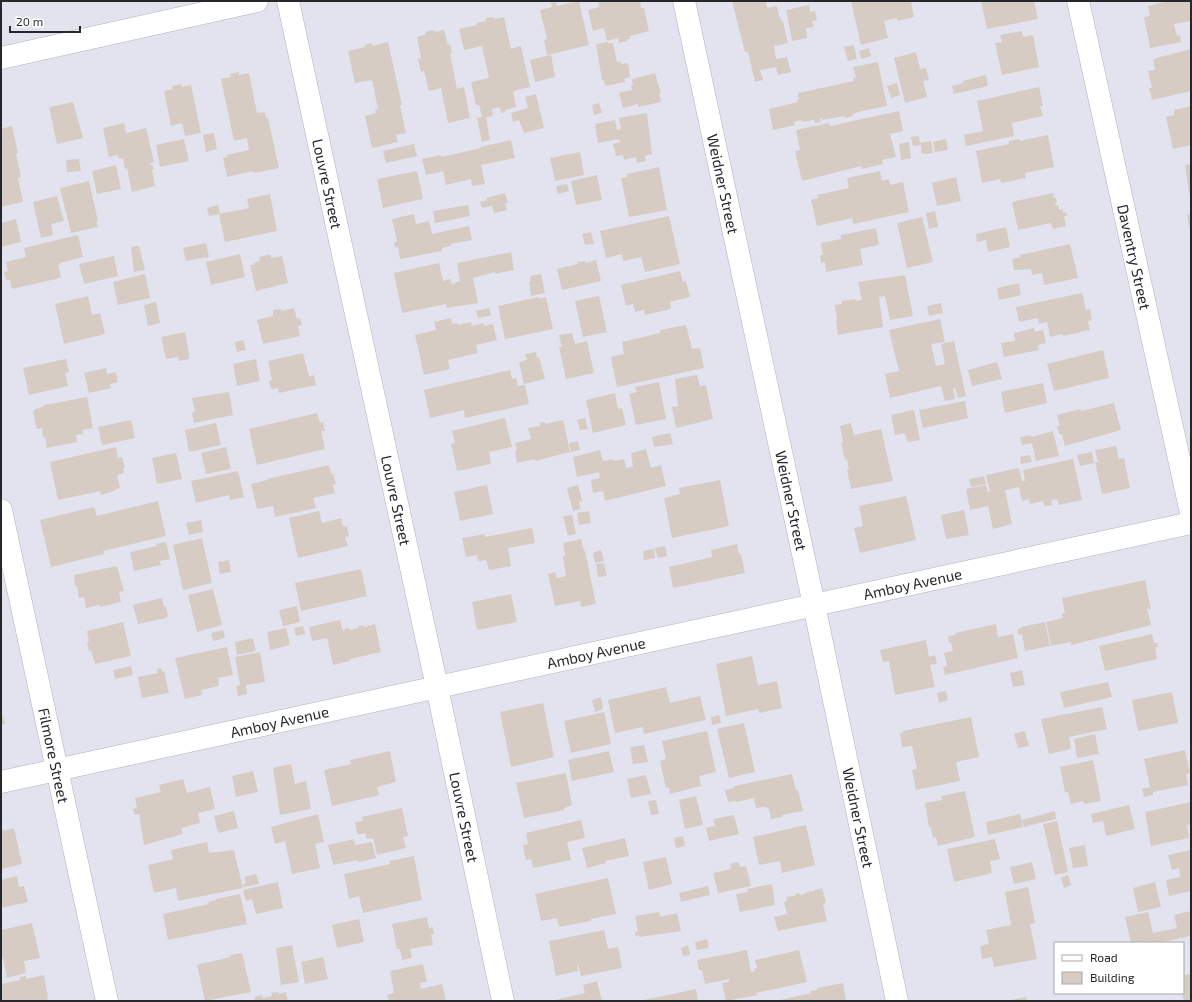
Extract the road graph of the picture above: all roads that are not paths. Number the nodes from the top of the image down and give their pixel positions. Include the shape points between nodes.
1 (257, 1) edge
2 (288, 1) edge
3 (684, 1) edge
4 (1078, 1) edge
5 (1, 58) edge
6 (1, 510) edge
7 (1191, 513) edge
8 (1191, 523) edge
9 (814, 604) junction
10 (437, 687) junction
11 (56, 770) junction
12 (1, 782) edge
13 (107, 1001) edge
14 (503, 1001) edge
15 (897, 1001) edge

1 - 5 street
2 - 10 street, Louvre Street
3 - 9 street, Weidner Street
4 - 7 street, Daventry Street
6 - 11 street, Filmore Street
8 - 9 street, Amboy Avenue
9 - 10 street, Amboy Avenue
9 - 15 street, Weidner Street
10 - 11 street, Amboy Avenue
10 - 14 street, Louvre Street
11 - 12 street, Amboy Avenue
11 - 13 street, Filmore Street

